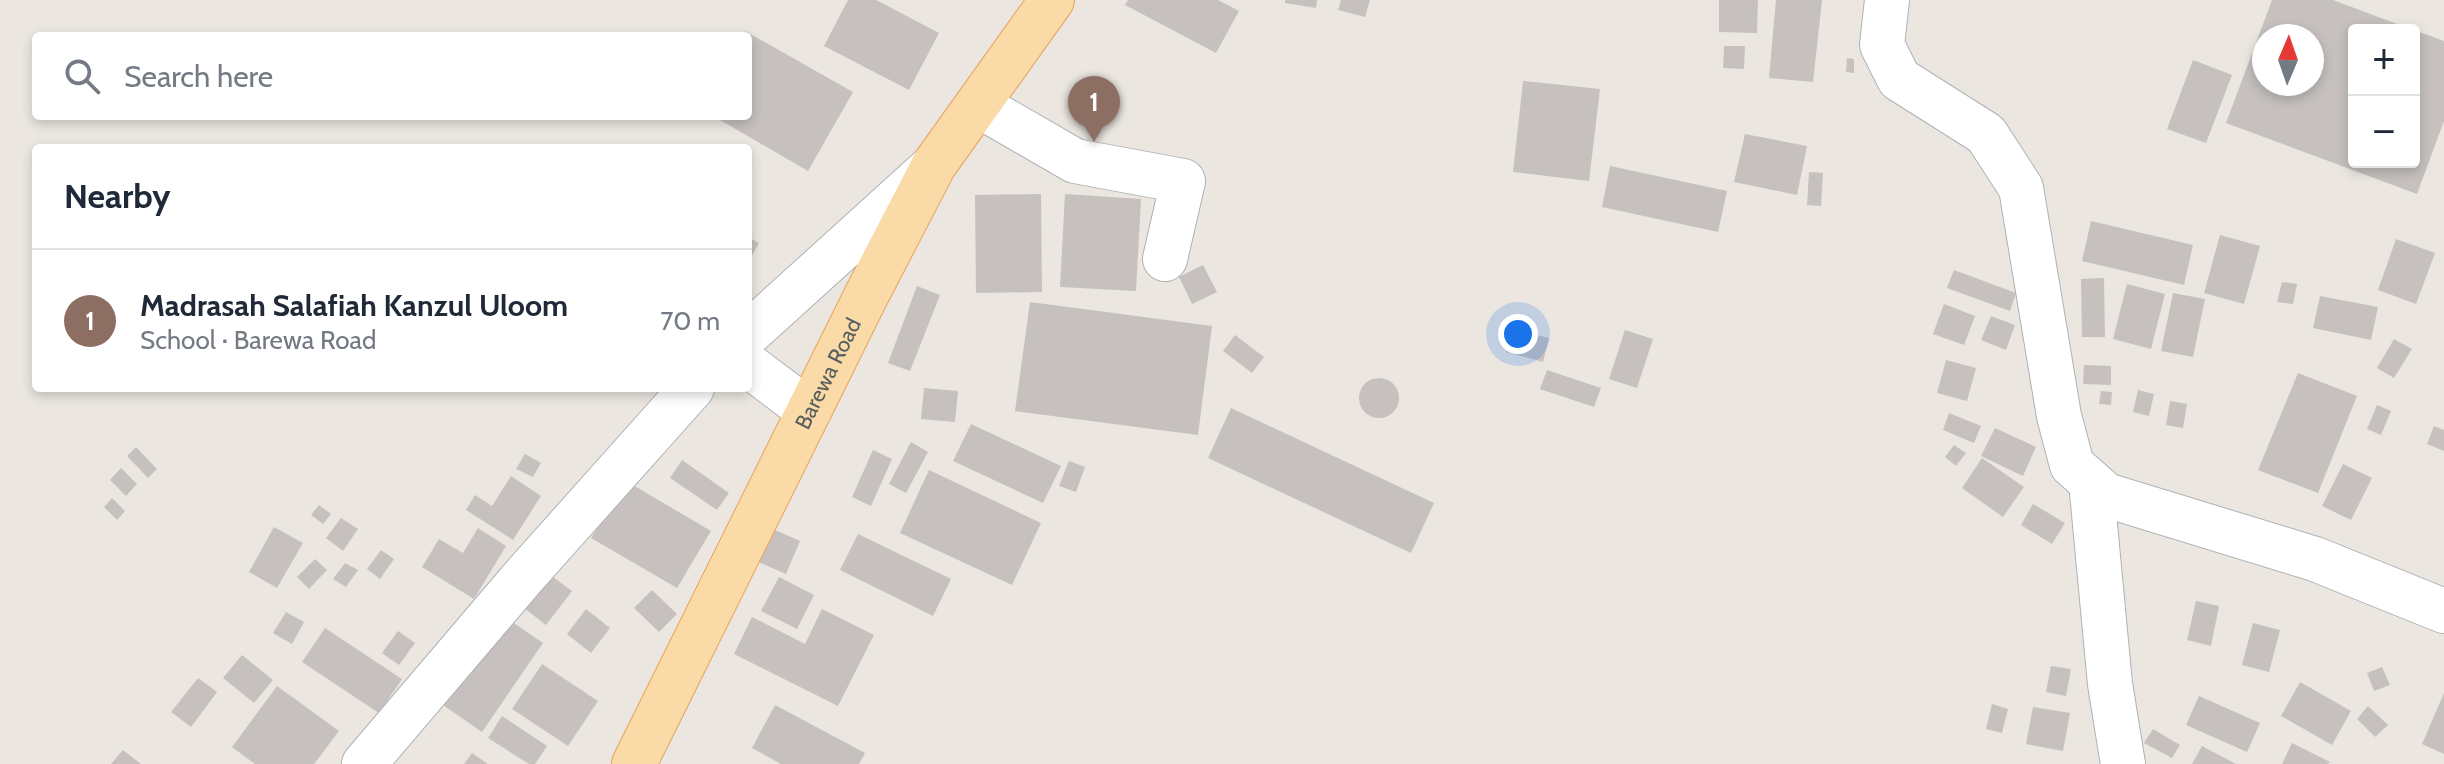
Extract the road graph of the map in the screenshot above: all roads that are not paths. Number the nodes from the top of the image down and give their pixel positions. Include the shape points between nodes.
1 (1052, 0) edge
2 (1887, 0) edge
3 (978, 105) junction
4 (934, 165) junction
5 (1165, 259) dead end
6 (752, 330) edge
7 (752, 368) edge
8 (688, 392) edge
9 (809, 411) junction
10 (2091, 482) junction
11 (2444, 611) edge
12 (364, 764) edge
13 (634, 764) edge
14 (2123, 764) edge

1 - 3 main road, Barewa Road
2 - 10 street via 1882,45 1899,79 1986,134 2021,188 2059,416 2072,465
3 - 4 main road, Barewa Road
3 - 5 street via 1075,161 1183,181
4 - 6 street
4 - 9 main road, Barewa Road
7 - 9 street
8 - 12 street
9 - 13 main road, Barewa Road
10 - 11 street via 2106,495 2315,559
10 - 14 street

